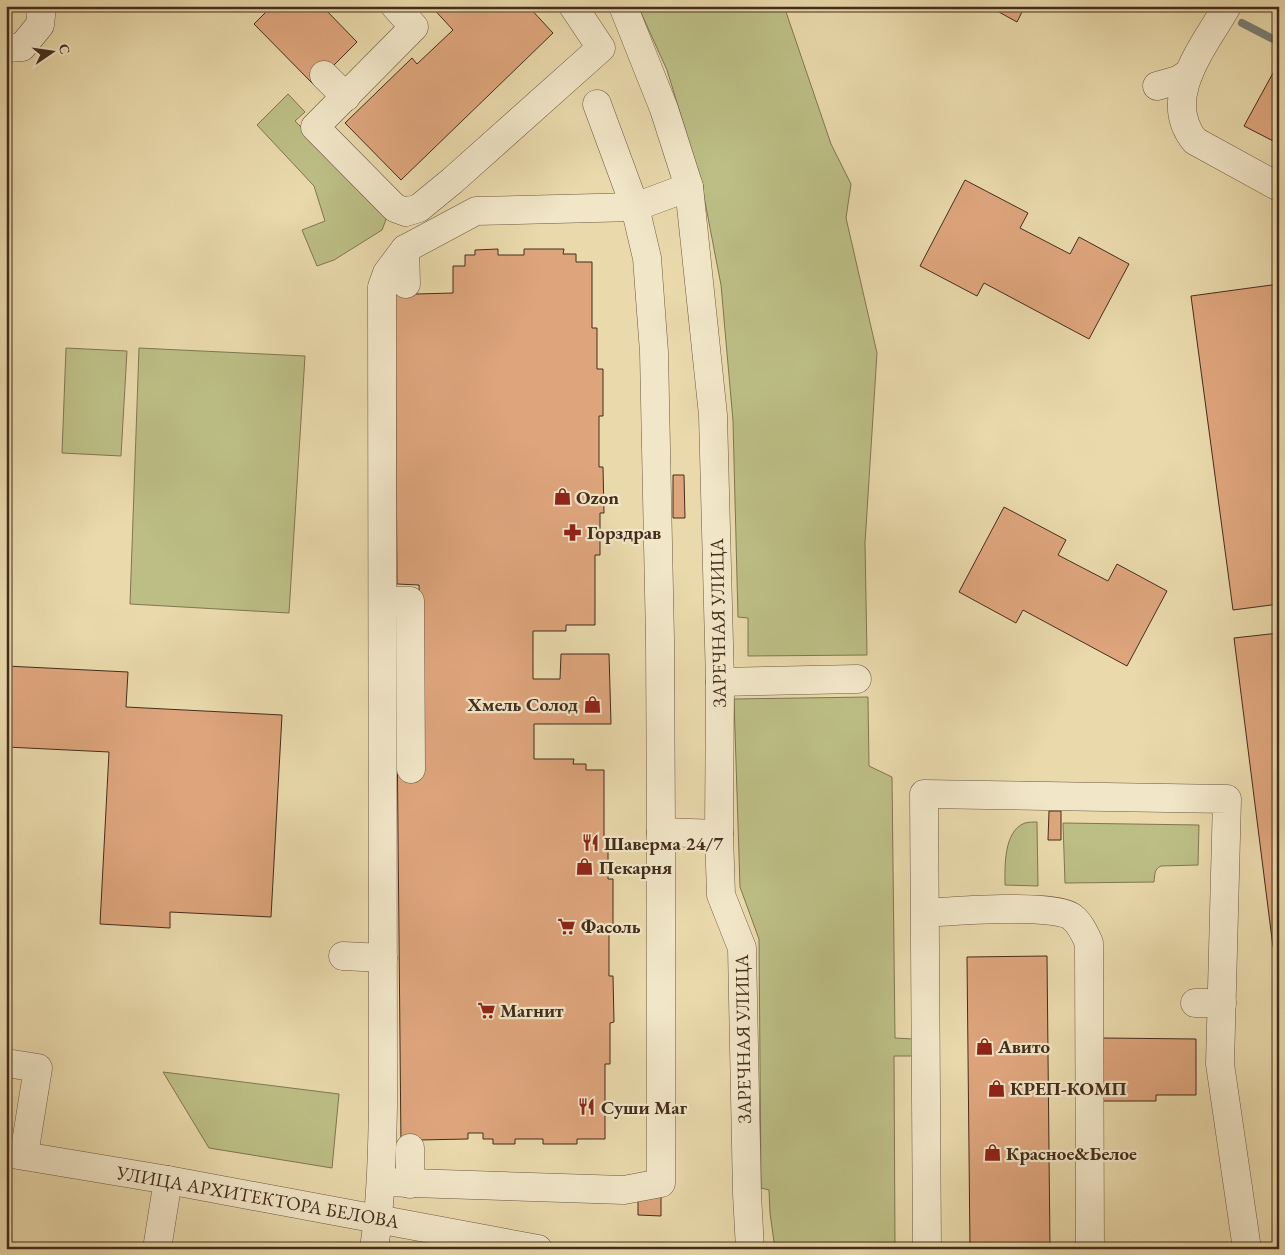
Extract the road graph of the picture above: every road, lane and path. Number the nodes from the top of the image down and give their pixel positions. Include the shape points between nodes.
1 (42, 6) edge
2 (395, 6) edge
3 (573, 6) edge
4 (1227, 6) edge
5 (628, 18) edge
6 (6, 48) edge
7 (601, 48) junction
8 (1189, 73) junction
9 (324, 75) dead end
10 (1157, 86) dead end
11 (346, 97) junction
12 (597, 104) dead end
13 (1279, 187) edge
14 (689, 188) junction
15 (635, 207) junction
16 (406, 249) junction
17 (406, 284) dead end
18 (383, 601) junction
19 (857, 679) dead end
20 (720, 682) junction
21 (411, 769) dead end
22 (661, 832) junction
23 (719, 834) junction
24 (926, 912) junction
25 (343, 956) dead end
26 (383, 958) junction
27 (1195, 1003) dead end
28 (1222, 1004) junction
29 (6, 1063) edge
30 (410, 1148) dead end
31 (15, 1154) edge
32 (168, 1180) junction
33 (382, 1182) junction
34 (410, 1184) junction
35 (379, 1220) junction
36 (484, 1244) edge
37 (157, 1249) edge
38 (374, 1249) edge
39 (538, 1249) edge
40 (750, 1249) edge
41 (927, 1249) edge
42 (1090, 1249) edge
43 (1247, 1249) edge

1 - 6 street via 40,25 28,40 22,47
2 - 11 street via 414,27
3 - 7 street
4 - 8 street
5 - 7 street
5 - 14 street, ЗАРЕЧНАЯ УЛИЦА via 664,109
7 - 11 street via 452,181 419,208 406,212 395,208 315,128
8 - 10 street
8 - 13 street via 1182,114 1188,132 1195,140
9 - 11 street
12 - 15 street
14 - 15 street
14 - 20 street, ЗАРЕЧНАЯ УЛИЦА via 713,415
15 - 16 street via 476,211
15 - 22 street via 647,258 654,352
16 - 17 street
16 - 18 street via 387,273 382,287
18 - 21 street via 410,601
18 - 26 street
19 - 20 street
20 - 23 street, ЗАРЕЧНАЯ УЛИЦА
22 - 23 street
22 - 34 street via 661,1183 624,1190
23 - 40 street, ЗАРЕЧНАЯ УЛИЦА via 721,895 742,948
24 - 28 street via 924,794 1227,799
24 - 41 street
24 - 42 street via 1055,911 1072,916 1082,928 1089,943
25 - 26 street
26 - 33 street
27 - 28 street
28 - 43 street via 1220,1064
29 - 31 street via 38,1068
30 - 34 street
31 - 32 street, УЛИЦА АРХИТЕКТОРА БЕЛОВА
32 - 35 street, УЛИЦА АРХИТЕКТОРА БЕЛОВА
32 - 37 street
33 - 34 street
33 - 35 street
35 - 36 street, УЛИЦА АРХИТЕКТОРА БЕЛОВА
35 - 38 street
36 - 39 street, УЛИЦА АРХИТЕКТОРА БЕЛОВА

